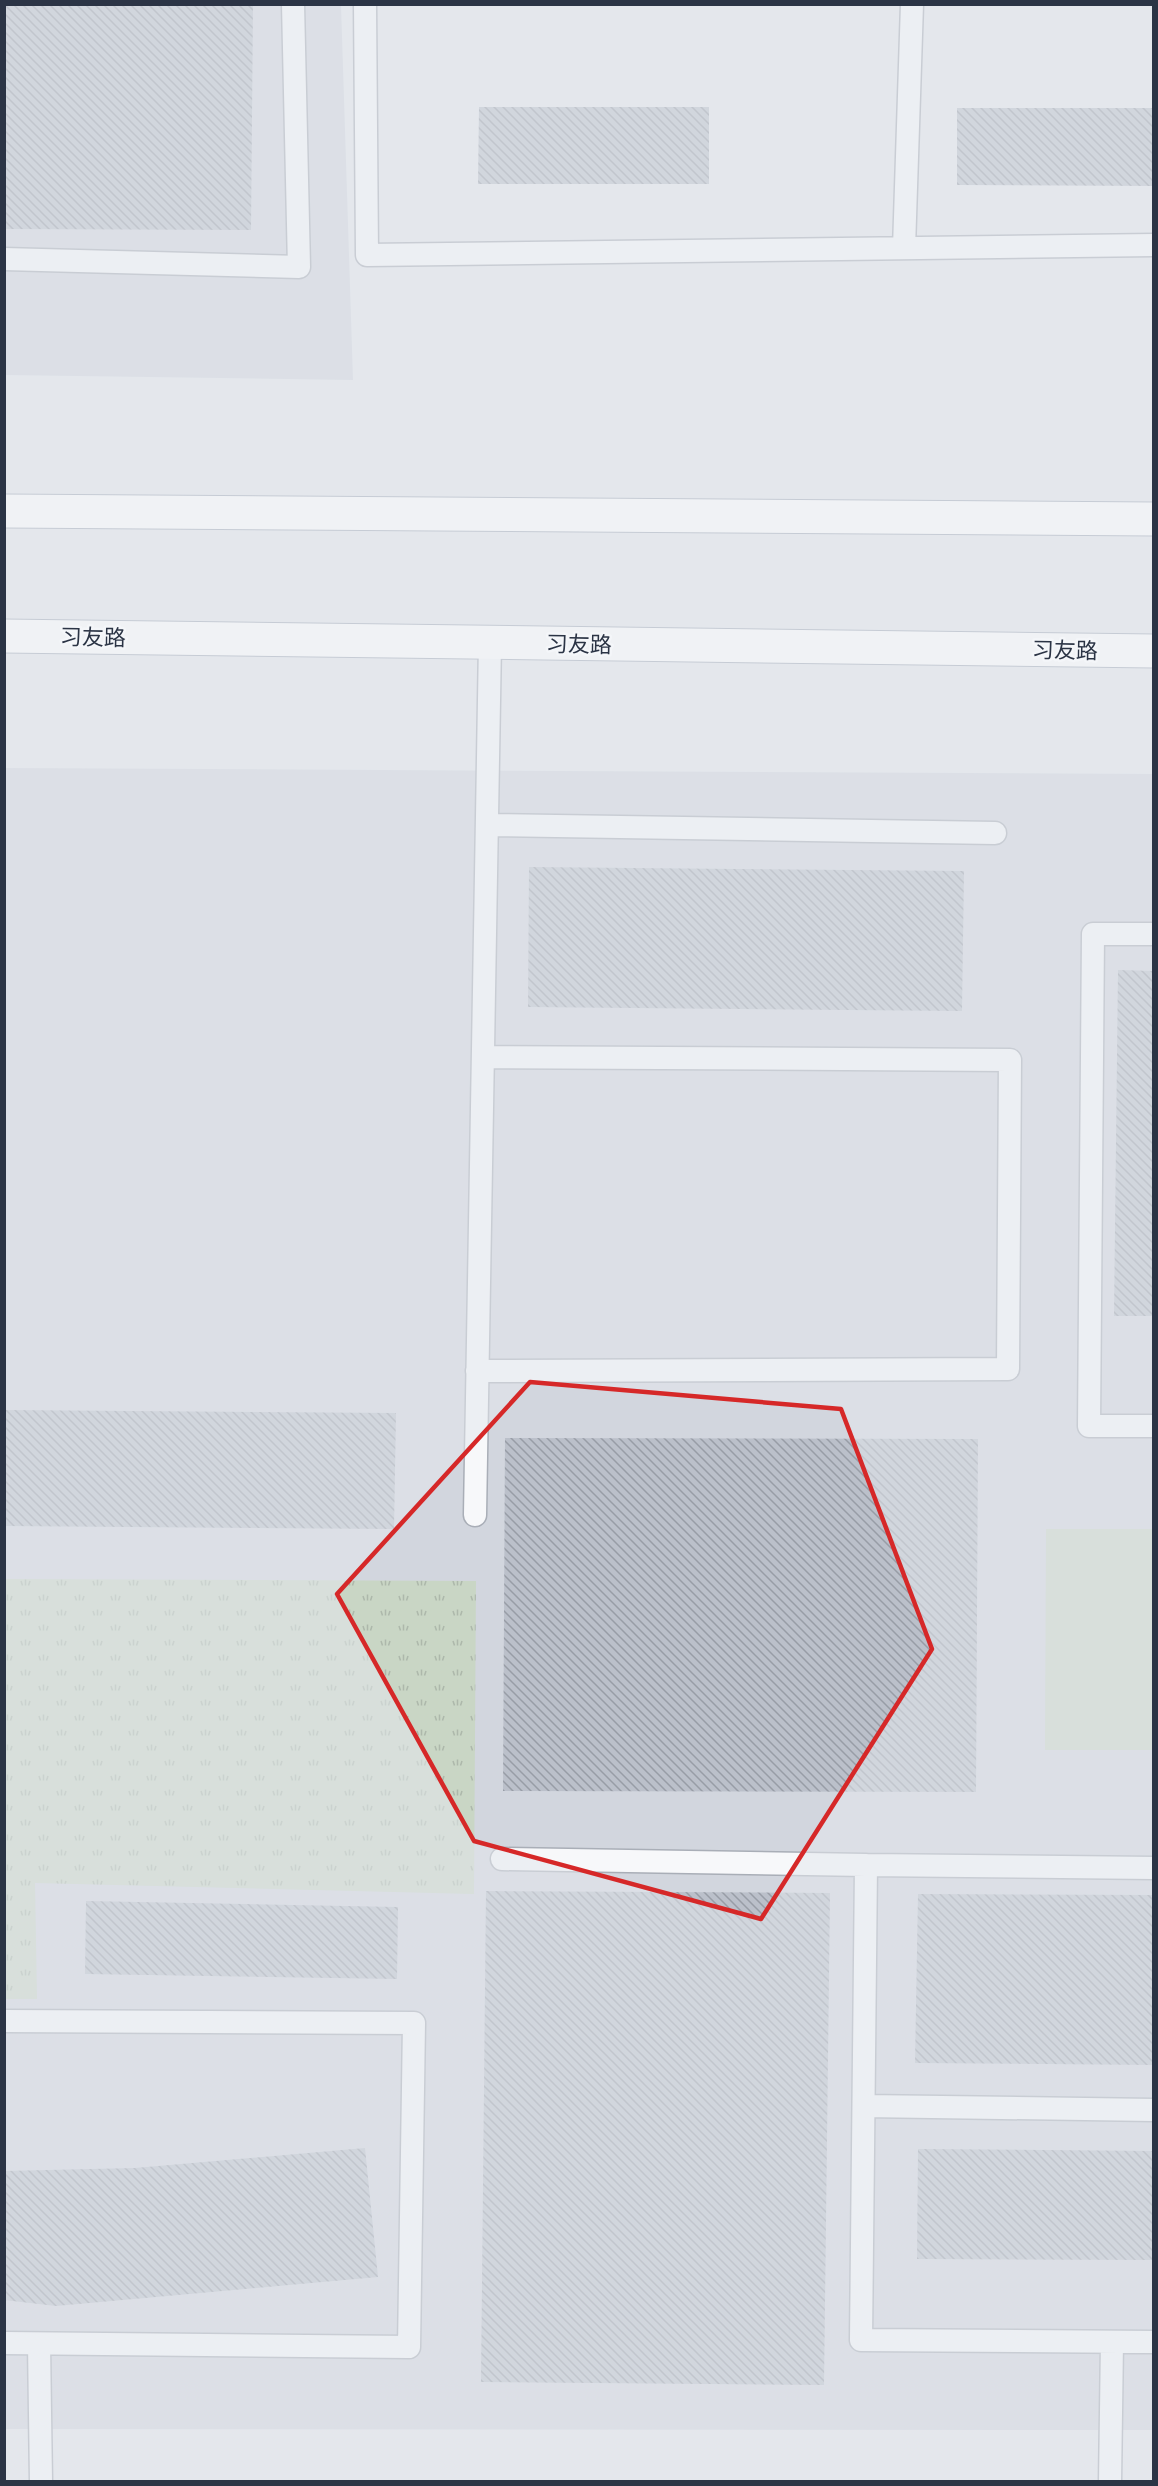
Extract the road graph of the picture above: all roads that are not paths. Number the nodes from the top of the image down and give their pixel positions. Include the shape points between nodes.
1 (293, 4) edge
2 (365, 4) edge
3 (912, 4) edge
4 (1154, 245) edge
5 (904, 248) junction
6 (4, 260) edge
7 (4, 511) edge
8 (1154, 519) edge
9 (4, 636) edge
10 (490, 642) junction
11 (1154, 651) edge
12 (487, 825) junction
13 (995, 832) dead end
14 (1154, 934) edge
15 (483, 1057) junction
16 (477, 1371) junction
17 (1154, 1426) edge
18 (475, 1515) dead end
19 (502, 1859) dead end
20 (866, 1865) junction
21 (1154, 1868) edge
22 (4, 2021) edge
23 (864, 2106) junction
24 (1154, 2110) edge
25 (1112, 2342) junction
26 (1154, 2342) edge
27 (4, 2343) edge
28 (39, 2344) junction
29 (42, 2481) edge
30 (1110, 2481) edge

1 - 6 lane via 299,267
2 - 5 lane via 368,255
3 - 5 lane
4 - 5 lane
7 - 8 main road
9 - 10 main road, 习友路
10 - 11 main road, 习友路
10 - 12 lane
12 - 13 lane
12 - 15 lane
14 - 17 lane via 1092,934 1089,1426
15 - 16 lane
15 - 16 lane via 1010,1060 1008,1369
16 - 18 lane
19 - 20 lane
20 - 21 lane
20 - 23 lane
22 - 28 lane via 414,2023 409,2347
23 - 24 lane
23 - 25 lane via 861,2340
25 - 26 lane
25 - 30 lane
27 - 28 lane
28 - 29 lane

